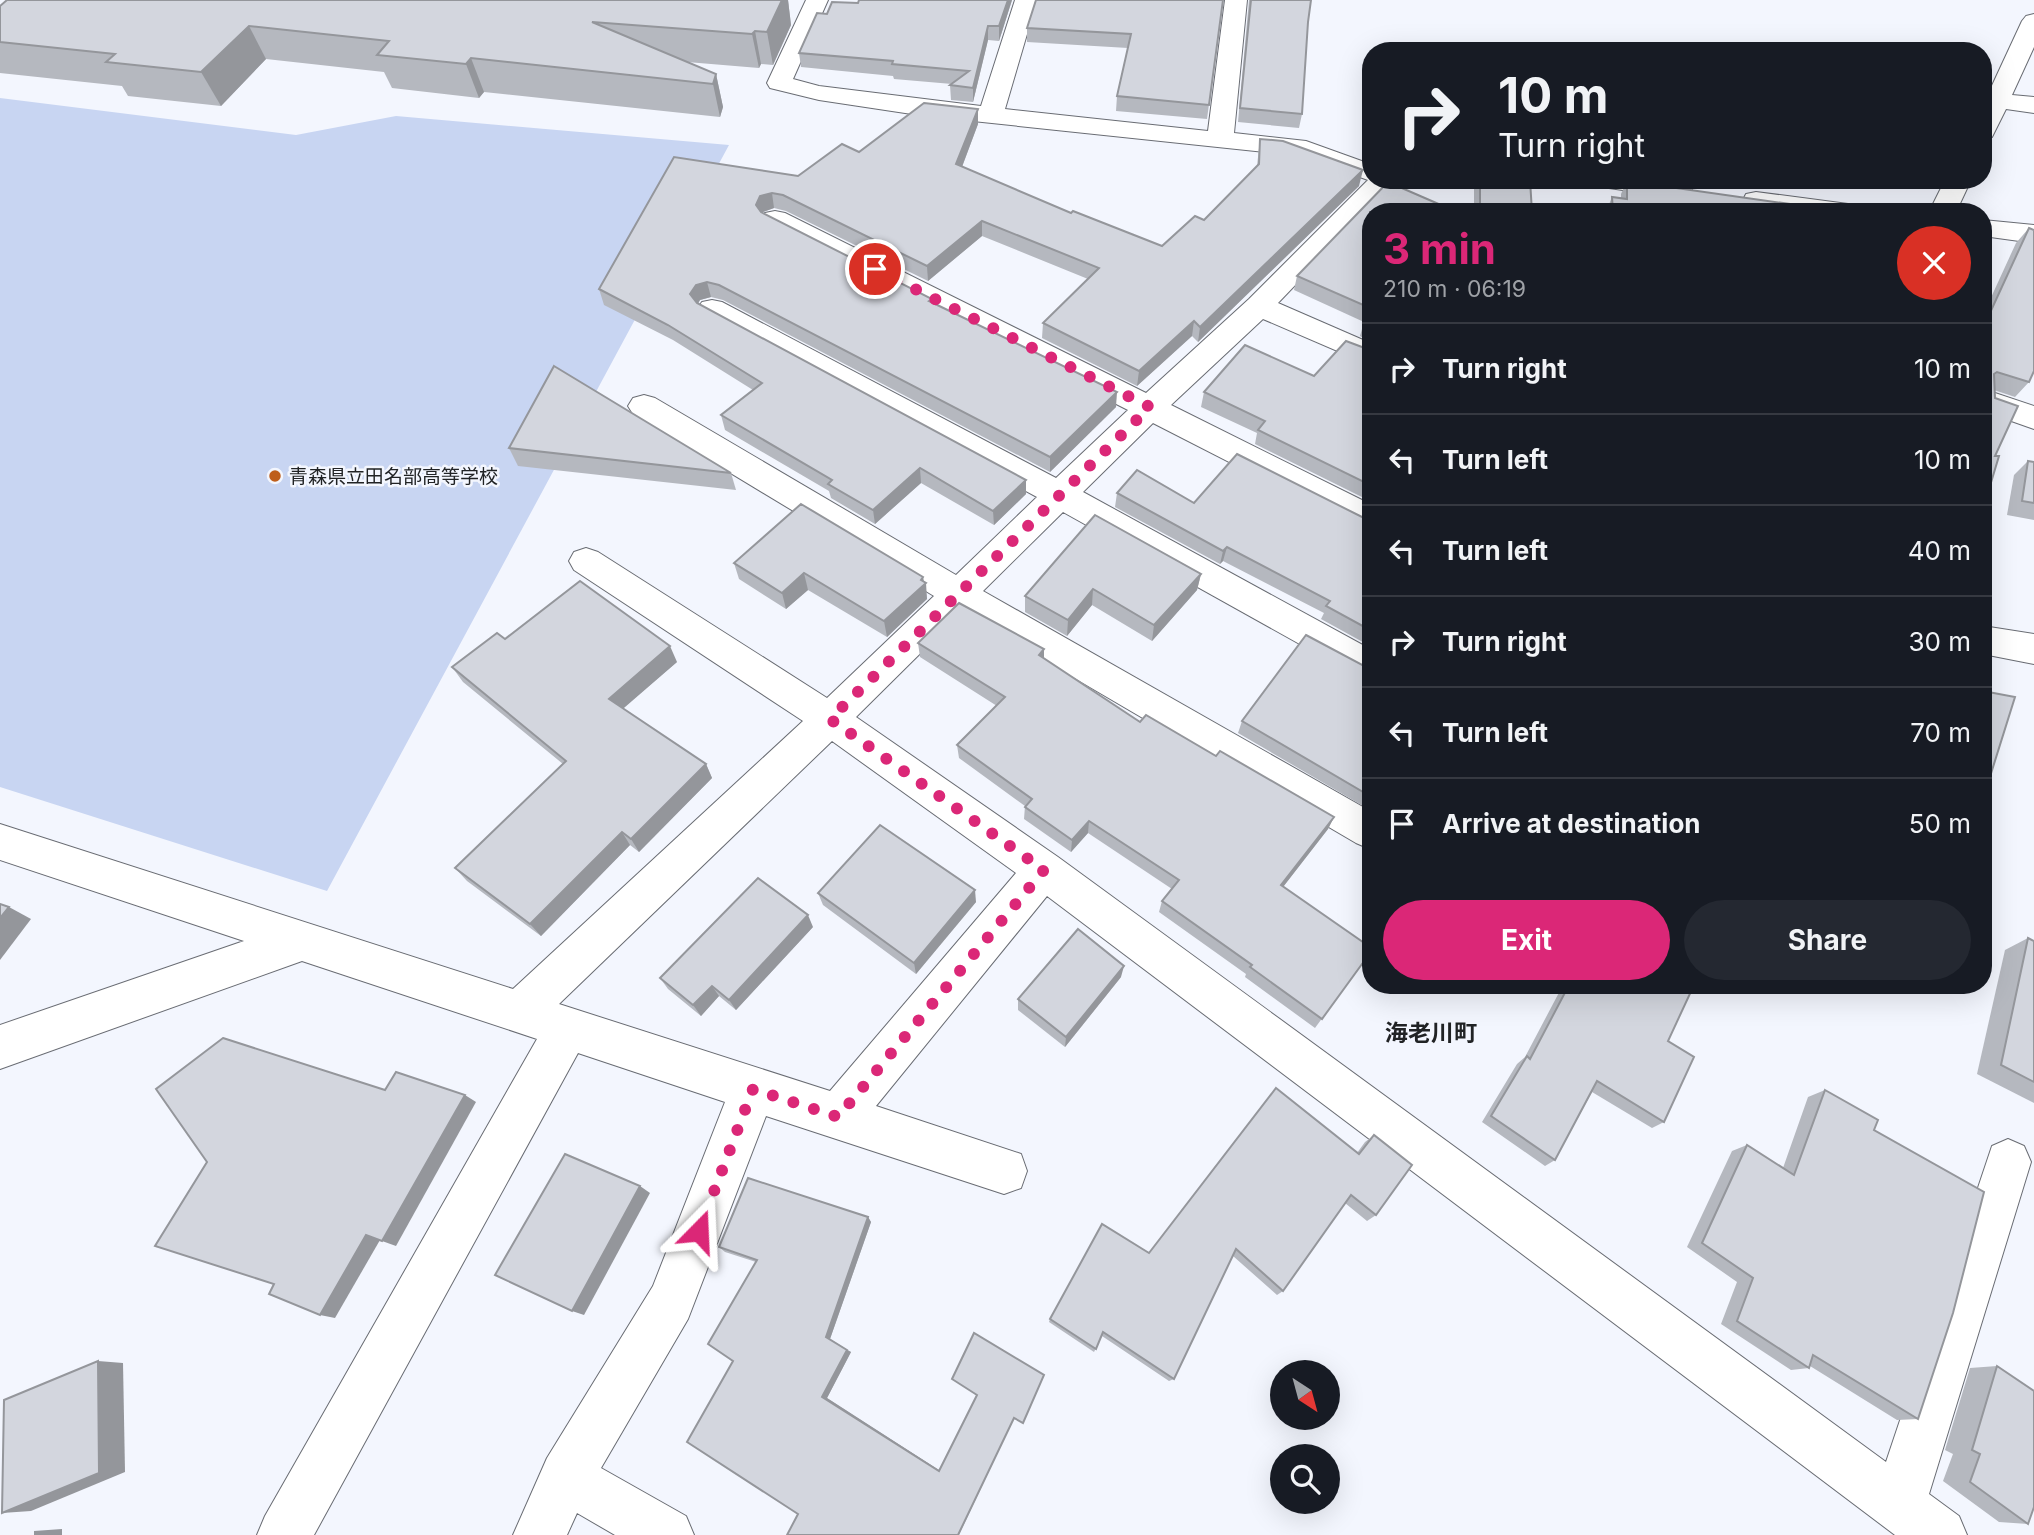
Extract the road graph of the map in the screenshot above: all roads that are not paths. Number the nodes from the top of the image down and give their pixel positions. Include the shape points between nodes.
1 (817, 0) edge
2 (1026, 0) edge
3 (1237, 0) edge
4 (2034, 21) edge
5 (1999, 101) junction
6 (2034, 105) edge
7 (991, 114) junction
8 (1992, 115) edge
9 (1220, 141) junction
10 (1362, 170) edge
11 (1373, 189) edge
12 (1677, 189) edge
13 (1782, 203) edge
14 (775, 219) edge
15 (1992, 229) edge
16 (2034, 234) edge
17 (1259, 306) junction
18 (712, 309) edge
19 (1362, 351) edge
20 (1992, 403) edge
21 (644, 406) dead end
22 (1150, 407) junction
23 (2034, 418) edge
24 (1060, 495) junction
25 (1362, 515) edge
26 (586, 561) dead end
27 (959, 594) junction
28 (1992, 642) edge
29 (2034, 649) edge
30 (1362, 662) edge
31 (830, 719) junction
32 (1362, 826) edge
33 (0, 842) edge
34 (1044, 870) junction
35 (300, 942) junction
36 (518, 1014) junction
37 (567, 1030) junction
38 (0, 1047) edge
39 (753, 1089) junction
40 (838, 1117) junction
41 (2008, 1162) dead end
42 (1004, 1171) dead end
43 (566, 1477) junction
44 (1899, 1504) junction
45 (284, 1535) edge
46 (540, 1535) edge
47 (667, 1535) edge
48 (1940, 1535) edge

1 - 7 street via 779,83 819,93
2 - 7 street
3 - 9 street
4 - 5 street
5 - 6 street
5 - 8 street
7 - 9 street
9 - 10 street via 1306,149
11 - 17 street
12 - 13 street
14 - 22 street
15 - 16 street
17 - 19 street
17 - 22 street
18 - 24 street
20 - 23 street
21 - 27 street
22 - 24 street
22 - 25 street
24 - 27 street
24 - 30 street
26 - 31 street
27 - 31 street
27 - 32 street
28 - 29 street
31 - 34 street
31 - 36 street
33 - 35 street
34 - 40 street
34 - 44 street
35 - 36 street
35 - 38 street
36 - 37 street
37 - 39 street
37 - 45 street
39 - 40 street
39 - 43 street via 671,1302
40 - 42 street
41 - 44 street
43 - 46 street
43 - 47 street
44 - 48 street

